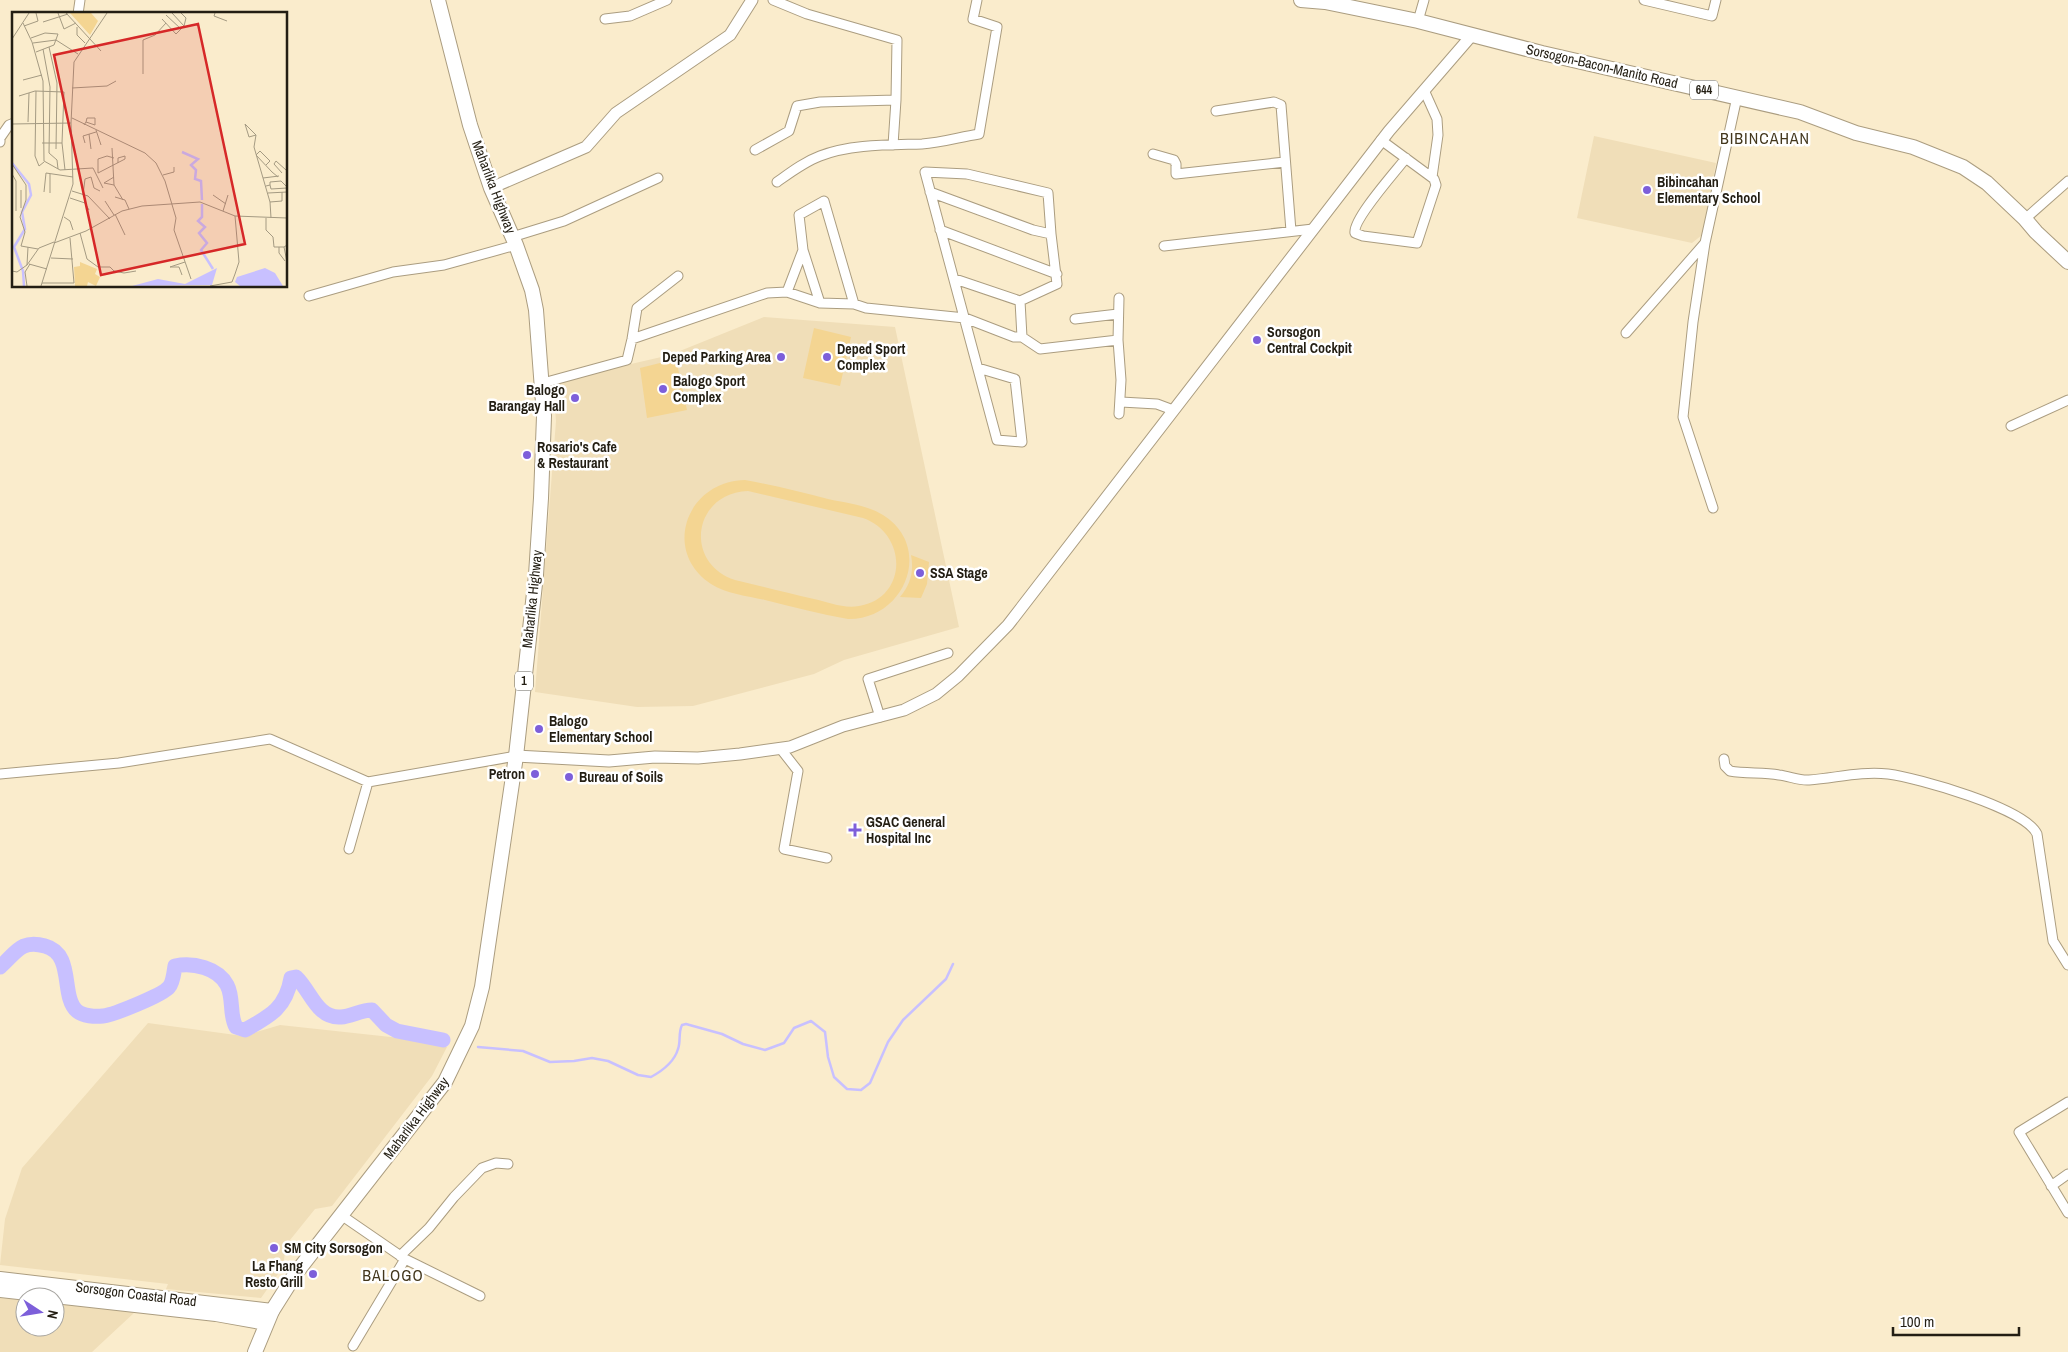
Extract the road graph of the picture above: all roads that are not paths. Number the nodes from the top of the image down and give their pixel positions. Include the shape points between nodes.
1 (438, 0) edge
2 (666, 0) edge
3 (752, 0) edge
4 (773, 0) edge
5 (977, 0) edge
6 (1301, 0) edge
7 (1424, 0) edge
8 (1644, 0) edge
9 (1716, 0) edge
10 (605, 19) dead end
11 (1418, 21) junction
12 (1472, 35) junction
13 (1424, 90) junction
14 (1737, 97) junction
15 (896, 100) junction
16 (1216, 111) dead end
17 (12, 124) edge
18 (1381, 140) junction
19 (0, 142) edge
20 (893, 145) junction
21 (755, 150) dead end
22 (1153, 154) dead end
23 (1406, 158) junction
24 (1285, 162) junction
25 (1432, 177) junction
26 (658, 178) dead end
27 (2068, 180) edge
28 (777, 182) dead end
29 (491, 188) junction
30 (930, 192) junction
31 (2025, 218) junction
32 (1313, 229) junction
33 (940, 230) junction
34 (1291, 231) junction
35 (1051, 234) junction
36 (514, 241) junction
37 (1705, 243) junction
38 (1164, 246) dead end
39 (803, 250) junction
40 (2068, 262) edge
41 (1057, 274) junction
42 (678, 276) dead end
43 (955, 280) junction
44 (787, 292) junction
45 (309, 296) dead end
46 (1119, 298) dead end
47 (1020, 301) junction
48 (820, 303) junction
49 (854, 304) junction
50 (1118, 314) junction
51 (964, 318) junction
52 (1075, 319) dead end
53 (1626, 333) dead end
54 (1022, 337) junction
55 (632, 339) junction
56 (1118, 340) junction
57 (978, 368) junction
58 (543, 383) junction
59 (2068, 400) edge
60 (1121, 402) junction
61 (1173, 410) junction
62 (1119, 414) dead end
63 (2011, 426) dead end
64 (1713, 508) dead end
65 (948, 653) dead end
66 (880, 717) junction
67 (780, 748) junction
68 (516, 756) junction
69 (1724, 759) dead end
70 (0, 774) edge
71 (368, 782) junction
72 (350, 850) dead end
73 (827, 858) dead end
74 (2068, 965) edge
75 (2068, 1102) edge
76 (508, 1164) dead end
77 (2068, 1174) edge
78 (2051, 1186) junction
79 (2068, 1213) edge
80 (341, 1215) junction
81 (402, 1258) junction
82 (0, 1278) edge
83 (0, 1290) edge
84 (480, 1296) dead end
85 (269, 1317) junction
86 (353, 1346) dead end
87 (255, 1352) edge

1 - 29 main road, Maharlika Highway / 1 via 470,125
2 - 10 street via 630,16
3 - 29 street via 730,35 616,113 586,147
4 - 15 street via 807,14 897,40
5 - 20 street via 974,19 997,27 979,134 923,144
6 - 11 main road, Sorsogon-Bacon-Manito Road / 644
7 - 11 street
8 - 9 street via 1712,16
11 - 12 main road, Sorsogon-Bacon-Manito Road / 644
12 - 13 street
12 - 14 main road, Sorsogon-Bacon-Manito Road / 644
13 - 18 street
13 - 25 street via 1437,119
14 - 31 main road, Sorsogon-Bacon-Manito Road / 644 via 1800,112 1856,133 1939,156 1987,183
14 - 37 street
15 - 20 street
15 - 21 street via 820,102 797,106 789,131
16 - 24 street via 1281,104
17 - 19 street
18 - 23 street
18 - 32 street
20 - 28 street via 836,150 805,163
22 - 24 street via 1174,160 1176,174
23 - 25 street
23 - 25 street via 1362,215 1355,233 1417,243 1436,185
24 - 34 street
26 - 36 street via 573,218
27 - 31 street
29 - 36 main road, Maharlika Highway / 1
30 - 33 street
30 - 35 street
30 - 35 street via 925,172 967,174 1048,193
31 - 40 main road, Sorsogon-Bacon-Manito Road / 644
32 - 34 street
32 - 61 street
33 - 41 street
33 - 43 street
34 - 38 street
35 - 41 street
36 - 45 street via 444,265 393,272
36 - 58 main road, Maharlika Highway / 1 via 532,290
37 - 53 street
37 - 64 street via 1683,418
39 - 44 street
39 - 48 street
39 - 49 street via 799,215 824,201
41 - 47 street via 1057,284
42 - 55 street via 637,308
43 - 47 street
43 - 51 street
44 - 48 street
44 - 55 street via 767,293
46 - 50 street
47 - 54 street
48 - 49 street
49 - 51 street
50 - 52 street
50 - 56 street
51 - 54 street
51 - 57 street
54 - 56 street via 1040,349
55 - 58 street via 627,360
56 - 60 street
57 - 57 street via 997,440 1022,442 1014,379
58 - 68 main road, Maharlika Highway / 1 via 538,546
59 - 63 street
60 - 61 street via 1158,404
60 - 62 street
61 - 66 street via 1008,625 936,694 904,710
65 - 66 street via 868,679
66 - 67 street
67 - 68 street via 698,758 609,760
67 - 73 street via 798,771 784,849
68 - 71 street
68 - 80 main road, Maharlika Highway / 1 via 482,987 472,1026 445,1082
69 - 74 street via 1730,771 1777,774 1807,781 1852,774 1888,774 1969,795 2025,820 2037,834 2053,941
70 - 71 street via 119,763 270,739
71 - 72 street
75 - 78 street via 2019,1132
76 - 81 street via 496,1163 482,1168
77 - 78 street
78 - 79 street
80 - 81 street
80 - 85 main road, Maharlika Highway / 1 via 296,1273
81 - 84 street
81 - 86 street
82 - 85 main road, Sorsogon Coastal Road
83 - 85 main road, Sorsogon Coastal Road
85 - 87 main road, Maharlika Highway / 1

